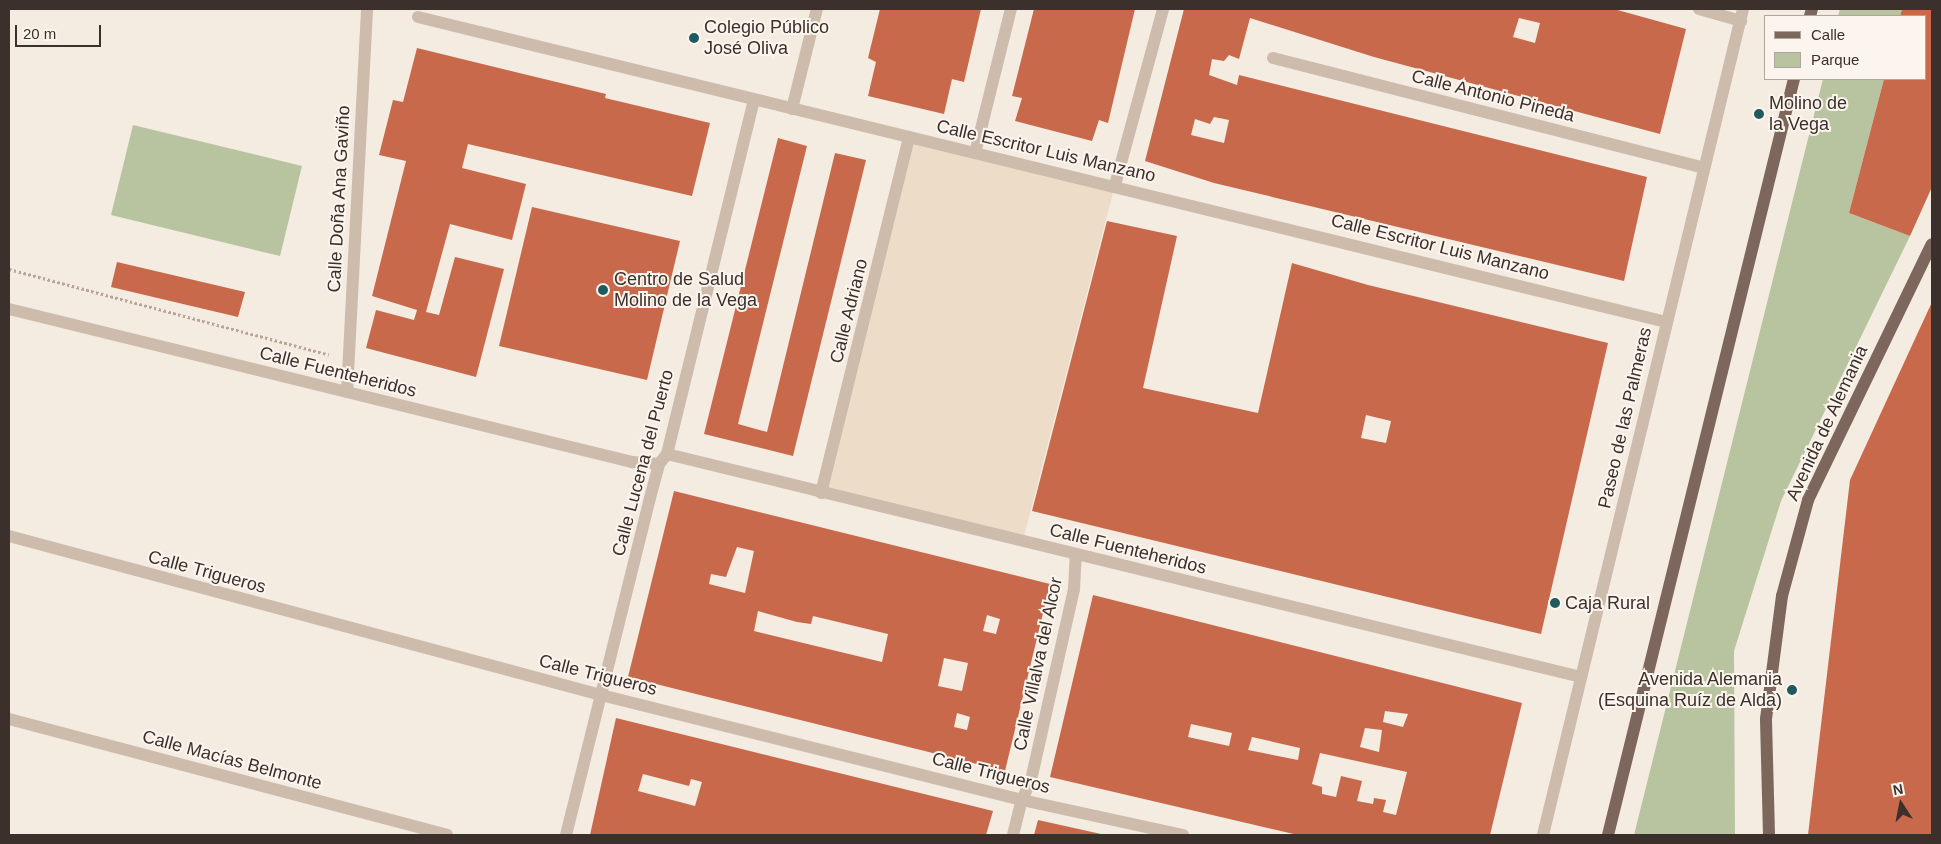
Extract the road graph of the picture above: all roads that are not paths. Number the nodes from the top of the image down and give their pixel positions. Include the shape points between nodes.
1 (367, 9) edge
2 (817, 9) edge
3 (1011, 9) edge
4 (1163, 9) edge
5 (1699, 9) edge
6 (1742, 15) edge
7 (418, 17) dead end
8 (1273, 58) dead end
9 (1794, 80) edge
10 (754, 100) junction
11 (792, 109) junction
12 (909, 137) junction
13 (975, 153) junction
14 (1704, 168) junction
15 (1115, 185) junction
16 (1932, 244) edge
17 (9, 309) edge
18 (1666, 322) junction
19 (347, 392) junction
20 (663, 459) junction
21 (821, 493) junction
22 (9, 536) edge
23 (1076, 556) junction
24 (1581, 677) junction
25 (601, 695) junction
26 (9, 719) edge
27 (1022, 800) junction
28 (447, 835) edge
29 (566, 835) edge
30 (1012, 835) edge
31 (1182, 835) edge
32 (1543, 835) edge
33 (1608, 835) edge
34 (1769, 835) edge

1 - 19 street, Calle Doña Ana Gaviño
2 - 11 street
3 - 13 street
4 - 15 street
5 - 6 street
6 - 14 street, Paseo de las Palmeras
7 - 10 street, Calle Escritor Luis Manzano
8 - 14 street, Calle Antonio Pineda
9 - 33 main road
10 - 11 street, Calle Escritor Luis Manzano
10 - 20 street, Calle Lucena del Puerto
11 - 12 street, Calle Escritor Luis Manzano
12 - 13 street, Calle Escritor Luis Manzano
12 - 21 street, Calle Adriano
13 - 15 street, Calle Escritor Luis Manzano
14 - 18 street, Paseo de las Palmeras
15 - 18 street, Calle Escritor Luis Manzano
16 - 34 main road, Avenida de Alemania via 1808,500 1782,596 1766,719
17 - 19 street, Calle Fuenteheridos
18 - 24 street, Paseo de las Palmeras
19 - 20 street, Calle Fuenteheridos via 632,462
20 - 21 street, Calle Fuenteheridos
20 - 25 street, Calle Lucena del Puerto
21 - 23 street, Calle Fuenteheridos via 1023,540
22 - 25 street, Calle Trigueros
23 - 24 street, Calle Fuenteheridos
23 - 27 street, Calle Villalva del Alcor via 1074,588 1031,780
24 - 32 street, Paseo de las Palmeras
25 - 27 street, Calle Trigueros
25 - 29 street, Calle Lucena del Puerto
26 - 28 street, Calle Macías Belmonte
27 - 30 street, Calle Villalva del Alcor
27 - 31 street, Calle Trigueros

